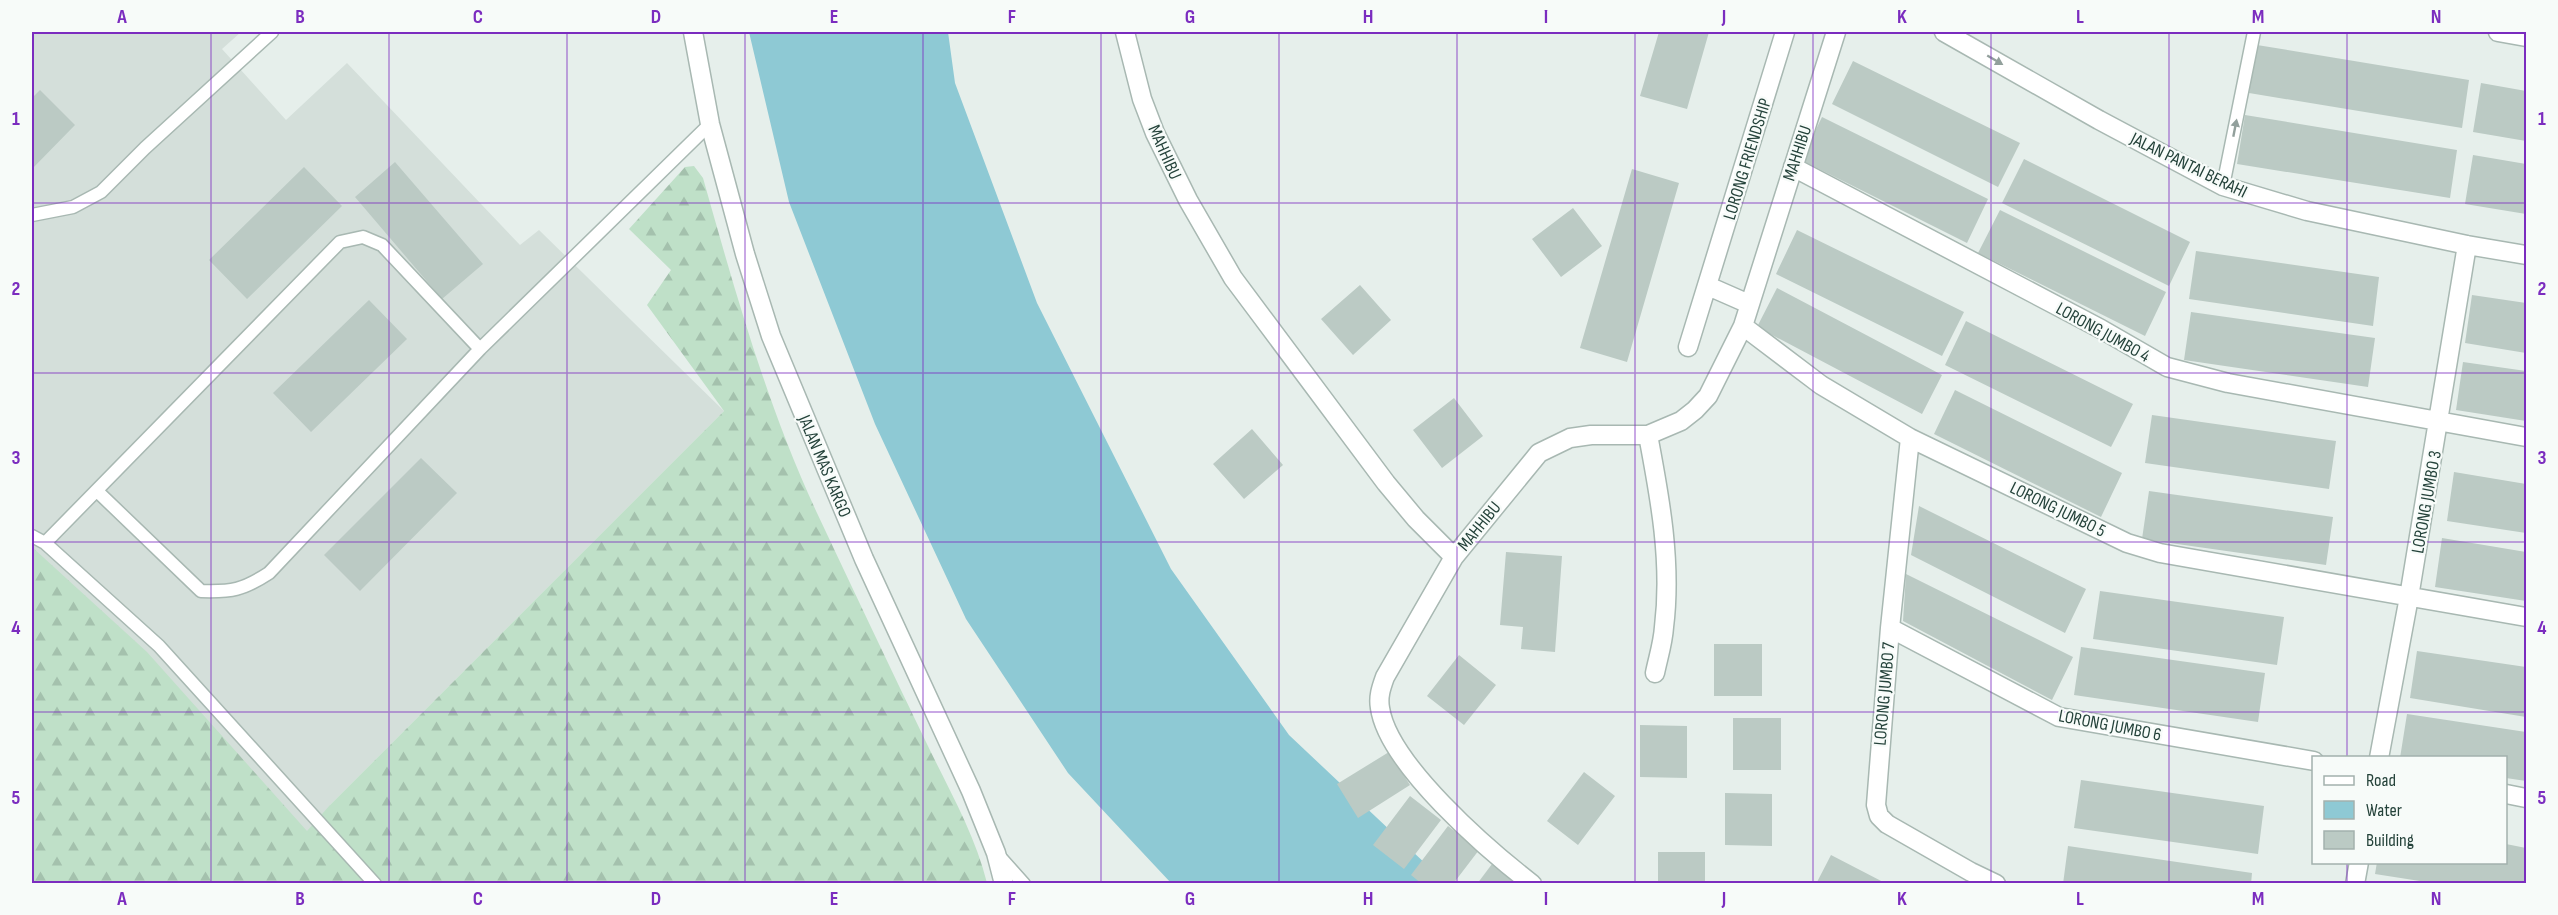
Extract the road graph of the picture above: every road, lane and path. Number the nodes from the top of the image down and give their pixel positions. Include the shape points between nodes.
1 (272, 32) edge
2 (693, 32) edge
3 (1125, 32) edge
4 (1785, 32) edge
5 (1836, 32) edge
6 (1944, 32) edge
7 (2254, 32) edge
8 (2498, 32) edge
9 (1965, 37) edge
10 (2526, 37) edge
11 (710, 124) junction
12 (1792, 167) junction
13 (2223, 186) junction
14 (32, 215) edge
15 (2468, 246) junction
16 (2526, 255) edge
17 (1708, 286) junction
18 (1749, 304) junction
19 (1743, 326) junction
20 (1688, 347) dead end
21 (480, 349) junction
22 (2439, 420) junction
23 (1648, 435) junction
24 (2526, 437) edge
25 (1910, 438) junction
26 (97, 491) junction
27 (32, 536) edge
28 (45, 543) junction
29 (1454, 557) junction
30 (2409, 597) junction
31 (2526, 617) edge
32 (1890, 628) junction
33 (1655, 673) dead end
34 (2379, 756) edge
35 (2312, 761) edge
36 (2507, 794) edge
37 (2526, 798) edge
38 (996, 853) junction
39 (2359, 864) edge
40 (375, 884) edge
41 (1004, 884) edge
42 (1024, 884) edge
43 (1532, 884) edge
44 (1996, 884) edge
45 (2355, 884) edge

1 - 14 lane via 101,192 73,207
2 - 11 street, JALAN MAS KARGO
3 - 29 street, MAHHIBU via 1155,133 1233,278 1386,483
4 - 17 street, LORONG FRIENDSHIP
5 - 12 street, MAHHIBU
6 - 9 street, JALAN PANTAI BERAHI
13 -> 7 lane
8 - 10 street
9 -> 13 street, JALAN PANTAI BERAHI via 2099,120
11 - 21 lane
11 - 38 street, JALAN MAS KARGO via 745,254 787,376
12 - 18 street, MAHHIBU
12 - 22 street, LORONG JUMBO 4 via 2167,367 2228,382
13 - 15 street, JALAN PANTAI BERAHI via 2307,211
15 - 16 street, JALAN PANTAI BERAHI
15 - 22 street, LORONG JUMBO 3
17 - 18 street
17 - 20 street, LORONG FRIENDSHIP
18 - 19 street, MAHHIBU
19 - 23 street, MAHHIBU via 1708,396 1681,420
19 - 25 street, LORONG JUMBO 5 via 1821,385
21 - 26 lane via 269,573 247,587 201,591
21 - 26 lane via 382,245 363,237 340,242
22 - 24 street, LORONG JUMBO 4
22 - 30 street, LORONG JUMBO 3
23 - 29 street, MAHHIBU via 1570,438 1539,453
23 - 33 street via 1667,568 1664,628
25 - 30 street, LORONG JUMBO 5 via 2127,543 2160,553
25 - 32 street, LORONG JUMBO 7
26 - 28 lane
27 - 28 lane
28 - 40 lane via 159,646
29 - 43 street via 1385,677 1379,692 1380,709 1388,730 1420,779 1495,855
30 - 31 street, LORONG JUMBO 5
30 - 34 street, LORONG JUMBO 3
32 - 35 street, LORONG JUMBO 6 via 2059,717
32 - 44 street, LORONG JUMBO 7 via 1875,795 1880,816 1887,824
36 - 37 street
38 - 41 street, JALAN MAS KARGO
38 - 42 lane
39 - 45 street

